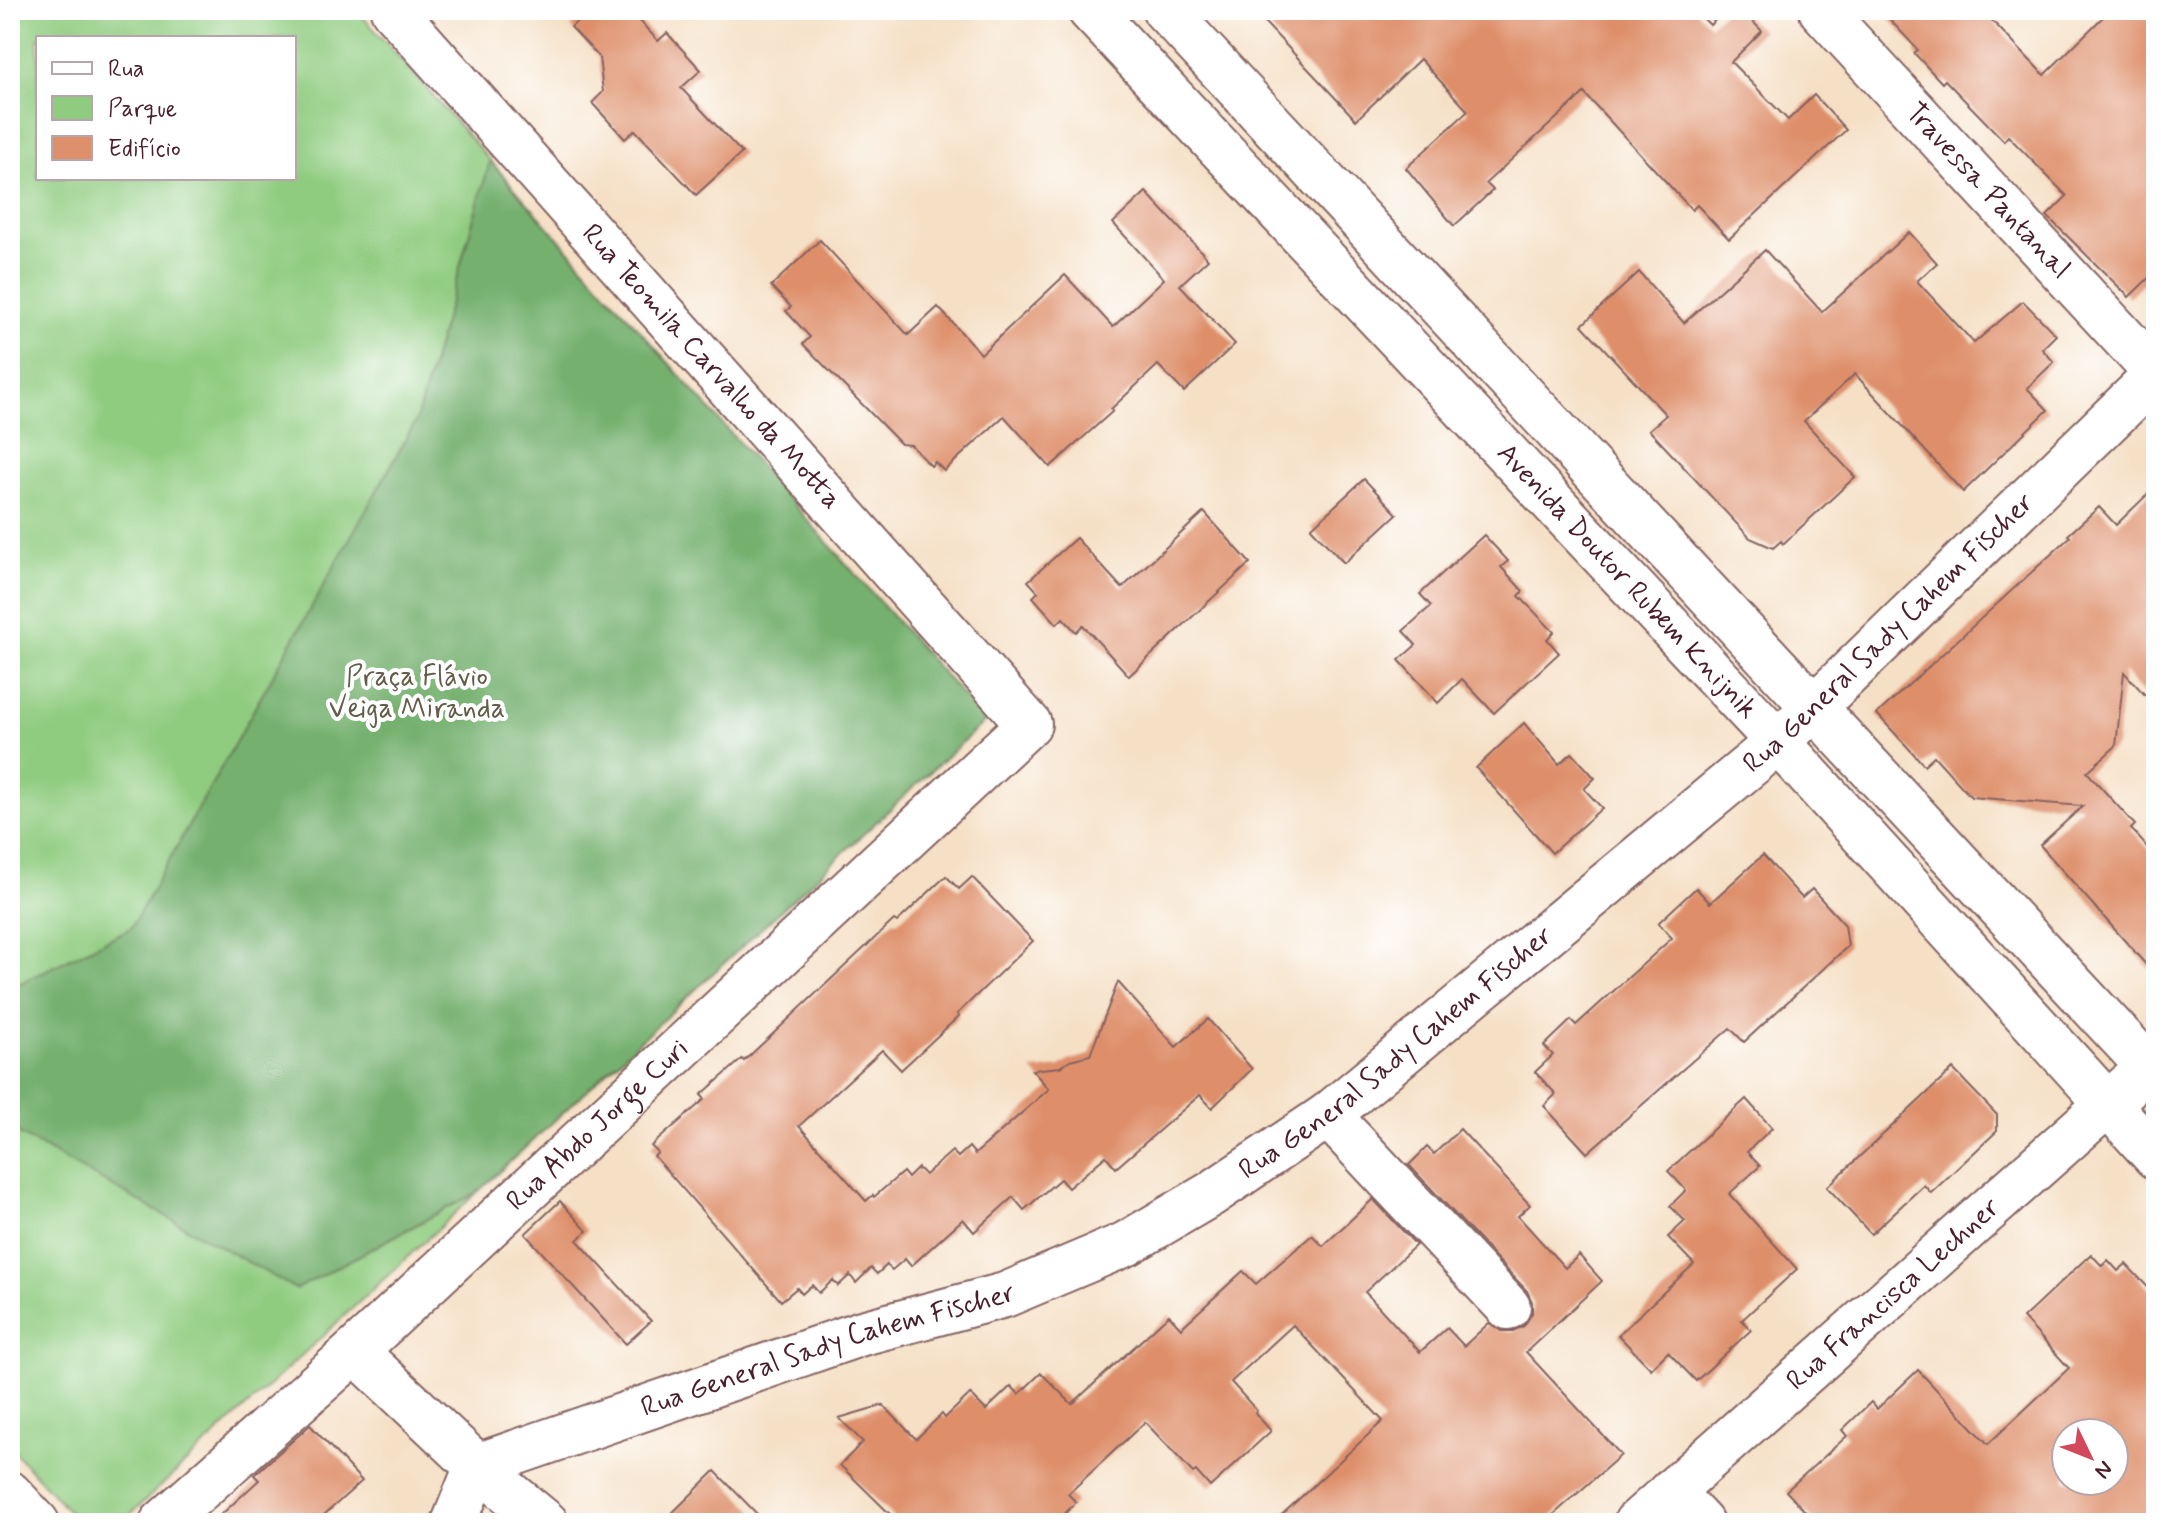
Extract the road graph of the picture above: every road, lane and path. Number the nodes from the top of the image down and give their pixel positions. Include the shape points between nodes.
1 (393, 10) edge
2 (1090, 10) edge
3 (1165, 10) edge
4 (1821, 10) edge
5 (1392, 255) junction
6 (1355, 291) junction
7 (2156, 374) edge
8 (1816, 706) junction
9 (1029, 724) joint
10 (1778, 742) junction
11 (2152, 1071) edge
12 (2109, 1104) junction
13 (1328, 1115) junction
14 (2156, 1157) edge
15 (1508, 1307) dead end
16 (355, 1351) junction
17 (477, 1466) junction
18 (1671, 1491) junction
19 (10, 1494) edge
20 (37, 1523) edge
21 (162, 1523) edge
22 (454, 1523) edge
23 (546, 1523) edge
24 (1636, 1523) edge
25 (1701, 1523) edge

1 - 9 street, Rua Teomila Carvalho da Motta
2 - 6 street, Avenida Doutor Rubem Knijnik
3 - 5 street, Avenida Doutor Rubem Knijnik
4 - 7 street, Travessa Pantanal
5 - 6 street
5 - 8 street, Avenida Doutor Rubem Knijnik
6 - 10 street, Avenida Doutor Rubem Knijnik
7 - 8 street, Rua General Sady Cahem Fischer
8 - 10 street, Rua General Sady Cahem Fischer
8 - 11 street, Avenida Doutor Rubem Knijnik
9 - 16 street, Rua Abdo Jorge Curi
10 - 12 street, Avenida Doutor Rubem Knijnik
10 - 13 street, Rua General Sady Cahem Fischer
11 - 12 street, Rua Francisca Lechner
12 - 14 street, Avenida Doutor Rubem Knijnik
12 - 18 street, Rua Francisca Lechner
13 - 15 street
13 - 17 street, Rua General Sady Cahem Fischer via 1126,1244 1005,1295 862,1333
16 - 17 street
16 - 21 street, Rua Abdo Jorge Curi
17 - 22 street
17 - 23 street
18 - 24 street, Rua Francisca Lechner
18 - 25 street
19 - 20 street

